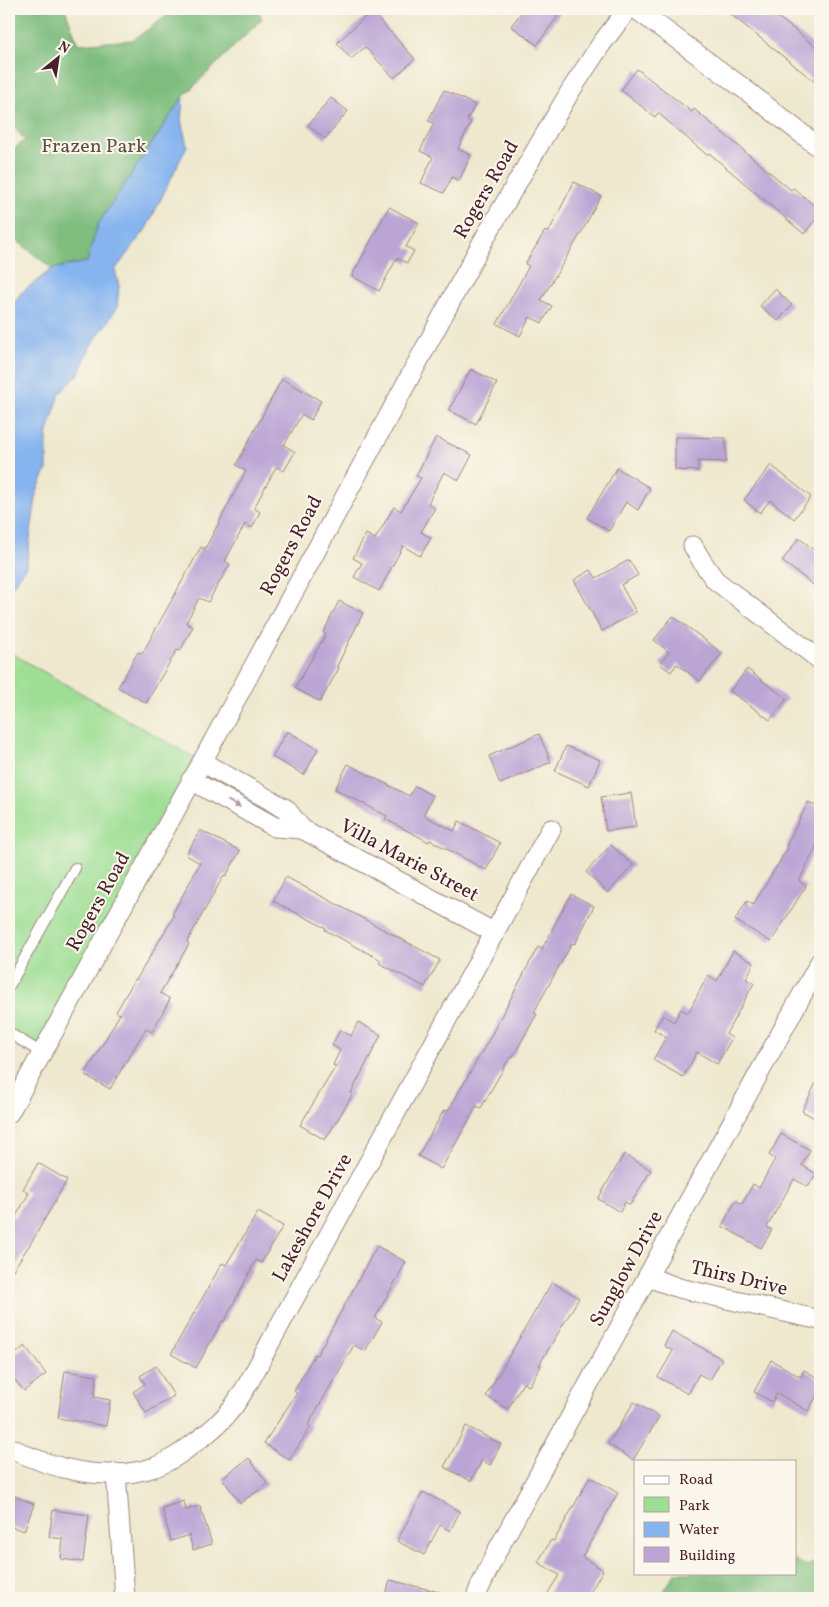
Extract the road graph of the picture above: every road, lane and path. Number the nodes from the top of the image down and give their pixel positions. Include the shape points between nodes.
1 (628, 9) edge
2 (636, 9) edge
3 (820, 148) edge
4 (693, 546) dead end
5 (820, 660) edge
6 (202, 762) junction
7 (191, 780) junction
8 (302, 829) junction
9 (551, 830) dead end
10 (75, 868) dead end
11 (495, 933) junction
12 (820, 962) edge
13 (9, 986) edge
14 (9, 1034) edge
15 (42, 1053) junction
16 (9, 1113) edge
17 (648, 1278) junction
18 (820, 1320) edge
19 (9, 1447) edge
20 (116, 1473) junction
21 (125, 1598) edge
22 (476, 1598) edge

1 - 6 street, Rogers Road via 571,90 483,241
2 - 3 street
4 - 5 street via 715,580
6 - 7 street, Rogers Road
6 - 8 street, Villa Marie Street via 286,809
7 -> 8 street, Villa Marie Street via 275,827
7 - 15 street, Rogers Road
8 - 11 street, Villa Marie Street
9 - 11 street, Lakeshore Drive
10 - 13 lane
11 - 20 street, Lakeshore Drive via 233,1407 206,1434 173,1459 155,1467
12 - 17 street, Sunglow Drive
14 - 15 lane
15 - 16 street, Rogers Road
17 - 18 street, Thirs Drive
17 - 22 street, Sunglow Drive via 497,1551
19 - 20 street, Lakeshore Drive via 55,1467 97,1474
20 - 21 street

